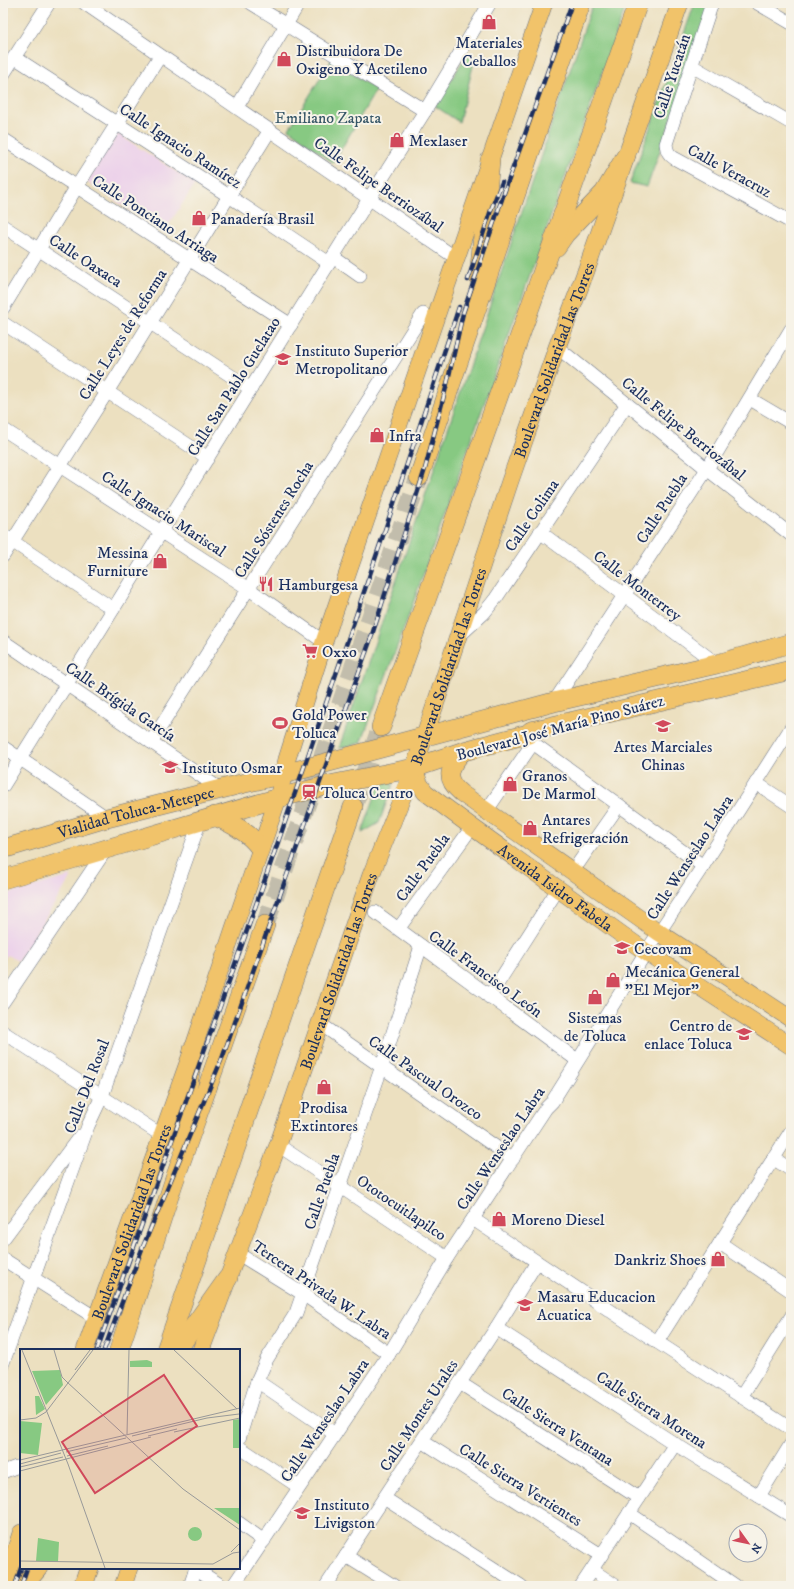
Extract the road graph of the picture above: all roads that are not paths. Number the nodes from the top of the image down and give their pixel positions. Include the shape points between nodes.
1 (49, 3) edge
2 (84, 3) edge
3 (251, 3) edge
4 (299, 3) edge
5 (490, 3) edge
6 (544, 3) edge
7 (581, 3) edge
8 (638, 3) edge
9 (680, 3) edge
10 (712, 3) edge
11 (757, 3) edge
12 (791, 23) edge
13 (287, 25) junction
14 (160, 56) junction
15 (14, 57) junction
16 (692, 66) junction
17 (3, 75) edge
18 (236, 107) junction
19 (425, 111) junction
20 (791, 123) edge
21 (117, 124) junction
22 (270, 130) junction
23 (3, 139) edge
24 (626, 156) junction
25 (674, 158) joint
26 (490, 160) junction
27 (76, 188) junction
28 (229, 196) junction
29 (369, 199) junction
30 (791, 222) edge
31 (3, 226) edge
32 (39, 249) junction
33 (456, 258) junction
34 (188, 259) junction
35 (331, 260) junction
36 (540, 274) junction
37 (360, 276) dead end
38 (3, 308) edge
39 (423, 314) dead end
40 (150, 322) junction
41 (3, 323) edge
42 (291, 325) junction
43 (471, 326) junction
44 (791, 329) edge
45 (557, 347) junction
46 (251, 389) junction
47 (107, 392) junction
48 (750, 399) junction
49 (627, 404) junction
50 (791, 423) edge
51 (3, 429) edge
52 (208, 458) junction
53 (60, 465) junction
54 (707, 469) junction
55 (419, 477) tunnel mouth
56 (162, 532) junction
57 (540, 532) junction
58 (791, 534) edge
59 (7, 538) edge
60 (3, 556) edge
61 (249, 589) junction
62 (624, 596) junction
63 (113, 609) junction
64 (457, 638) junction
65 (3, 641) edge
66 (324, 642) junction
67 (791, 643) edge
68 (717, 664) junction
69 (791, 670) edge
70 (66, 683) junction
71 (554, 702) junction
72 (381, 727) tunnel mouth
73 (791, 728) edge
74 (424, 738) junction
75 (151, 742) junction
76 (3, 747) edge
77 (464, 751) junction
78 (20, 758) junction
79 (339, 760) joint
80 (414, 768) junction
81 (284, 774) junction
82 (756, 783) junction
83 (329, 785) joint
84 (3, 786) edge
85 (220, 789) junction
86 (278, 798) junction
87 (619, 805) junction
88 (791, 806) edge
89 (353, 807) tunnel mouth
90 (487, 810) junction
91 (107, 818) junction
92 (208, 819) junction
93 (472, 827) junction
94 (107, 848) junction
95 (260, 848) junction
96 (3, 849) edge
97 (704, 866) junction
98 (573, 871) junction
99 (3, 879) edge
100 (558, 889) junction
101 (375, 912) dead end
102 (265, 925) tunnel mouth
103 (399, 928) junction
104 (660, 933) junction
105 (421, 946) junction
106 (646, 952) junction
107 (489, 997) junction
108 (3, 1002) edge
109 (791, 1020) edge
110 (319, 1023) junction
111 (3, 1032) edge
112 (791, 1046) edge
113 (192, 1049) junction
114 (577, 1060) junction
115 (382, 1066) junction
116 (102, 1096) junction
117 (88, 1126) junction
118 (791, 1131) edge
119 (161, 1135) junction
120 (278, 1146) junction
121 (773, 1158) junction
122 (513, 1159) junction
123 (791, 1170) edge
124 (174, 1184) junction
125 (341, 1186) junction
126 (473, 1219) junction
127 (3, 1239) edge
128 (720, 1243) junction
129 (237, 1253) junction
130 (447, 1258) junction
131 (3, 1259) edge
132 (537, 1262) junction
133 (34, 1278) junction
134 (228, 1278) junction
135 (791, 1291) edge
136 (303, 1294) junction
137 (791, 1317) edge
138 (96, 1318) junction
139 (496, 1328) junction
140 (657, 1342) junction
141 (85, 1349) edge
142 (119, 1349) edge
143 (166, 1349) edge
144 (178, 1349) edge
145 (201, 1349) edge
146 (389, 1354) junction
147 (3, 1363) edge
148 (257, 1381) junction
149 (460, 1383) junction
150 (741, 1397) junction
151 (791, 1428) edge
152 (335, 1434) junction
153 (240, 1437) edge
154 (422, 1441) junction
155 (675, 1444) junction
156 (791, 1444) edge
157 (240, 1449) edge
158 (20, 1466) edge
159 (3, 1472) edge
160 (299, 1487) junction
161 (759, 1496) junction
162 (384, 1498) junction
163 (639, 1498) junction
164 (629, 1513) junction
165 (791, 1516) edge
166 (240, 1524) edge
167 (20, 1536) edge
168 (264, 1541) junction
169 (601, 1555) junction
170 (346, 1556) junction
171 (37, 1569) edge
172 (46, 1569) edge
173 (89, 1569) edge
174 (129, 1569) edge
175 (196, 1569) edge
176 (197, 1569) edge
177 (592, 1570) junction
178 (4, 1586) edge
179 (23, 1586) edge
180 (40, 1586) edge
181 (83, 1586) edge
182 (123, 1586) edge
183 (190, 1586) edge
184 (222, 1586) edge
185 (233, 1586) edge
186 (326, 1586) edge
187 (394, 1586) edge
188 (521, 1586) edge
189 (581, 1586) edge
190 (616, 1586) edge
191 (736, 1586) edge

1 - 15 street
2 - 14 street, Calle Felipe Berriozábal
3 - 13 street
4 - 13 street
5 - 19 street, Calle San Pablo Guelatao
6 - 26 main road, Boulevard Solidaridad las Torres
7 - 43 highway
8 - 36 highway
9 - 24 main road, Boulevard Solidaridad las Torres
10 - 16 street, Calle Yucatán
11 - 12 street
13 - 18 street
13 - 19 street
14 - 18 street, Calle Felipe Berriozábal
14 - 21 street
15 - 17 street
15 - 21 street, Calle Ignacio Ramírez
16 - 20 street
16 - 25 street, Calle Yucatán via 666,144 669,154
18 - 22 street, Calle Felipe Berriozábal
19 - 29 street, Calle San Pablo Guelatao
21 - 27 street
21 - 28 street, Calle Ignacio Ramírez
22 - 28 street, Calle Leyes de Reforma
22 - 29 street, Calle Felipe Berriozábal
23 - 27 street, Calle Ponciano Arriaga
24 - 36 highway via 604,193 558,243
24 - 45 main road, Boulevard Solidaridad las Torres
25 - 30 street, Calle Veracruz
26 - 33 main road, Boulevard Solidaridad las Torres
26 - 43 highway via 481,268
27 - 32 street
27 - 34 street, Calle Ponciano Arriaga
28 - 34 street, Calle Leyes de Reforma
28 - 35 street, Calle Ignacio Ramírez
29 - 33 street, Calle Felipe Berriozábal
29 - 35 street, Calle San Pablo Guelatao
31 - 32 street, Calle Oaxaca
32 - 38 street
32 - 40 street, Calle Oaxaca
33 - 66 main road, Boulevard Solidaridad las Torres
34 - 40 street, Calle Leyes de Reforma
34 - 42 street, Calle Ponciano Arriaga
35 - 37 street, Calle Ignacio Ramírez
35 - 42 street, Calle San Pablo Guelatao
36 - 72 highway
39 - 61 street, Calle Sóstenes Rocha
40 - 46 street, Calle Oaxaca
40 - 47 street, Calle Leyes de Reforma
41 - 47 street
42 - 46 street, Calle San Pablo Guelatao
43 - 55 highway
44 - 48 street, Calle Puebla
45 - 49 street, Calle Felipe Berriozábal
45 - 64 main road, Boulevard Solidaridad las Torres
46 - 52 street, Calle San Pablo Guelatao
47 - 52 street
47 - 53 street, Calle Leyes de Reforma
48 - 50 street
48 - 54 street, Calle Puebla
49 - 54 street, Calle Felipe Berriozábal
49 - 57 street, Calle Colima
51 - 53 street, Calle Ignacio Mariscal
52 - 56 street, Calle San Pablo Guelatao
53 - 56 street, Calle Ignacio Mariscal
53 - 59 street, Calle Leyes de Reforma
54 - 58 street, Calle Felipe Berriozábal
54 - 62 street, Calle Puebla
56 - 61 street, Calle Ignacio Mariscal
56 - 63 street, Calle San Pablo Guelatao
57 - 62 street, Calle Monterrey
57 - 64 street, Calle Colima via 496,598
59 - 60 street, Calle Leyes de Reforma
59 - 63 street
61 - 66 street, Calle Ignacio Mariscal
61 - 75 street, Calle Sóstenes Rocha
62 - 68 street, Calle Monterrey
62 - 71 street, Calle Puebla
63 - 70 street, Calle San Pablo Guelatao
64 - 74 main road, Boulevard Solidaridad las Torres
65 - 70 street, Calle Brígida García
66 - 81 main road, Boulevard Solidaridad las Torres
67 - 68 highway, Boulevard José María Pino Suárez
68 - 71 highway, Boulevard José María Pino Suárez
69 - 77 highway, Boulevard José María Pino Suárez via 531,731 528,734
70 - 75 street, Calle Brígida García
70 - 78 street, Calle San Pablo Guelatao
71 - 74 highway, Boulevard José María Pino Suárez
73 - 82 street, Calle Wenseslao Labra
74 - 79 highway, Boulevard José María Pino Suárez
74 - 80 main road, Boulevard Solidaridad las Torres
75 - 85 street, Calle Brígida García
76 - 78 street
77 - 80 highway, Boulevard José María Pino Suárez
77 - 90 main road, Avenida Isidro Fabela via 451,767 449,774 452,784
78 - 84 street, Calle San Pablo Guelatao
78 - 91 street
79 - 81 highway, Vialidad Toluca-Metepec
80 - 83 highway, Boulevard José María Pino Suárez
80 - 93 main road, Avenida Isidro Fabela via 425,792
80 - 110 main road, Boulevard Solidaridad las Torres via 371,875
81 - 85 highway, Vialidad Toluca-Metepec
81 - 86 main road, Boulevard Solidaridad las Torres
82 - 88 street
82 - 97 street, Calle Wenseslao Labra
83 - 86 highway, Vialidad Toluca-Metepec
85 - 91 highway, Vialidad Toluca-Metepec
86 - 92 highway, Vialidad Toluca-Metepec
86 - 95 main road, Boulevard Solidaridad las Torres
87 - 90 street via 533,743
87 - 97 street
87 - 98 street
89 - 143 highway
90 - 98 main road, Avenida Isidro Fabela
91 - 96 highway, Vialidad Toluca-Metepec
92 - 94 highway, Vialidad Toluca-Metepec
92 - 95 highway via 243,831
92 - 116 street, Calle Del Rosal
93 - 100 main road, Avenida Isidro Fabela
93 - 103 street, Calle Puebla
94 - 99 highway, Vialidad Toluca-Metepec
94 - 108 street
95 - 113 main road, Boulevard Solidaridad las Torres
97 - 104 street, Calle Wenseslao Labra
98 - 104 main road, Avenida Isidro Fabela
100 - 106 main road, Avenida Isidro Fabela
100 - 107 street
101 - 103 street, Calle Francisco León
102 - 124 highway, Boulevard Solidaridad las Torres
103 - 105 street, Calle Francisco León
104 - 106 street, Calle Wenseslao Labra
104 - 109 main road, Avenida Isidro Fabela
105 - 107 street, Calle Francisco León
105 - 115 street, Calle Puebla
106 - 112 main road, Avenida Isidro Fabela
106 - 114 street, Calle Wenseslao Labra
107 - 114 street, Calle Francisco León
110 - 115 street, Calle Pascual Orozco
110 - 120 main road, Boulevard Solidaridad las Torres
111 - 116 street
113 - 119 main road, Boulevard Solidaridad las Torres
113 - 124 highway
114 - 122 street, Calle Wenseslao Labra
115 - 122 street, Calle Pascual Orozco
115 - 125 street, Calle Puebla
116 - 117 street, Calle Del Rosal
116 - 119 street
117 - 127 street
117 - 133 street, Calle Del Rosal
118 - 121 street
119 - 138 main road, Boulevard Solidaridad las Torres
120 - 125 street, Ototocuitlapilco
120 - 129 main road, Boulevard Solidaridad las Torres
121 - 123 street
121 - 128 street
122 - 126 street, Calle Wenseslao Labra
124 - 142 highway, Boulevard Solidaridad las Torres
125 - 130 street, Ototocuitlapilco
125 - 136 street, Calle Puebla
126 - 130 street, Calle Wenseslao Labra
126 - 132 street
128 - 135 street
128 - 140 street
129 - 134 main road, Boulevard Solidaridad las Torres
129 - 136 street, Tercera Privada W. Labra
130 - 146 street, Calle Wenseslao Labra
131 - 133 street
132 - 139 street, Calle Montes Urales
132 - 140 street
133 - 138 street
133 - 147 street, Calle Del Rosal
134 - 144 highway
134 - 145 main road, Boulevard Solidaridad las Torres
136 - 146 street, Tercera Privada W. Labra
136 - 148 street, Calle Puebla via 296,1313 267,1359
137 - 150 street
138 - 141 main road, Boulevard Solidaridad las Torres
139 - 149 street, Calle Montes Urales
139 - 155 street, Calle Sierra Morena
140 - 150 street
146 - 152 street, Calle Wenseslao Labra
148 - 152 street
148 - 153 street, Calle Puebla
149 - 154 street, Calle Montes Urales
149 - 163 street, Calle Sierra Ventana
150 - 151 street
152 - 160 street, Calle Wenseslao Labra
154 - 162 street, Calle Montes Urales
154 - 169 street, Calle Sierra Vertientes
155 - 161 street, Calle Sierra Morena
155 - 163 street
156 - 161 street
157 - 160 street
158 - 159 street
160 - 168 street, Calle Wenseslao Labra
161 - 165 street, Calle Sierra Morena
162 - 170 street, Calle Montes Urales
162 - 188 street
163 - 164 street
164 - 169 street
164 - 191 street
166 - 168 street
167 - 178 main road
168 - 185 street, Calle Wenseslao Labra
169 - 177 street
170 - 186 street, Calle Montes Urales
170 - 187 street
171 - 179 highway
172 - 180 highway
173 - 181 highway
174 - 182 main road
175 - 183 street
176 - 184 street
177 - 189 street
177 - 190 street

